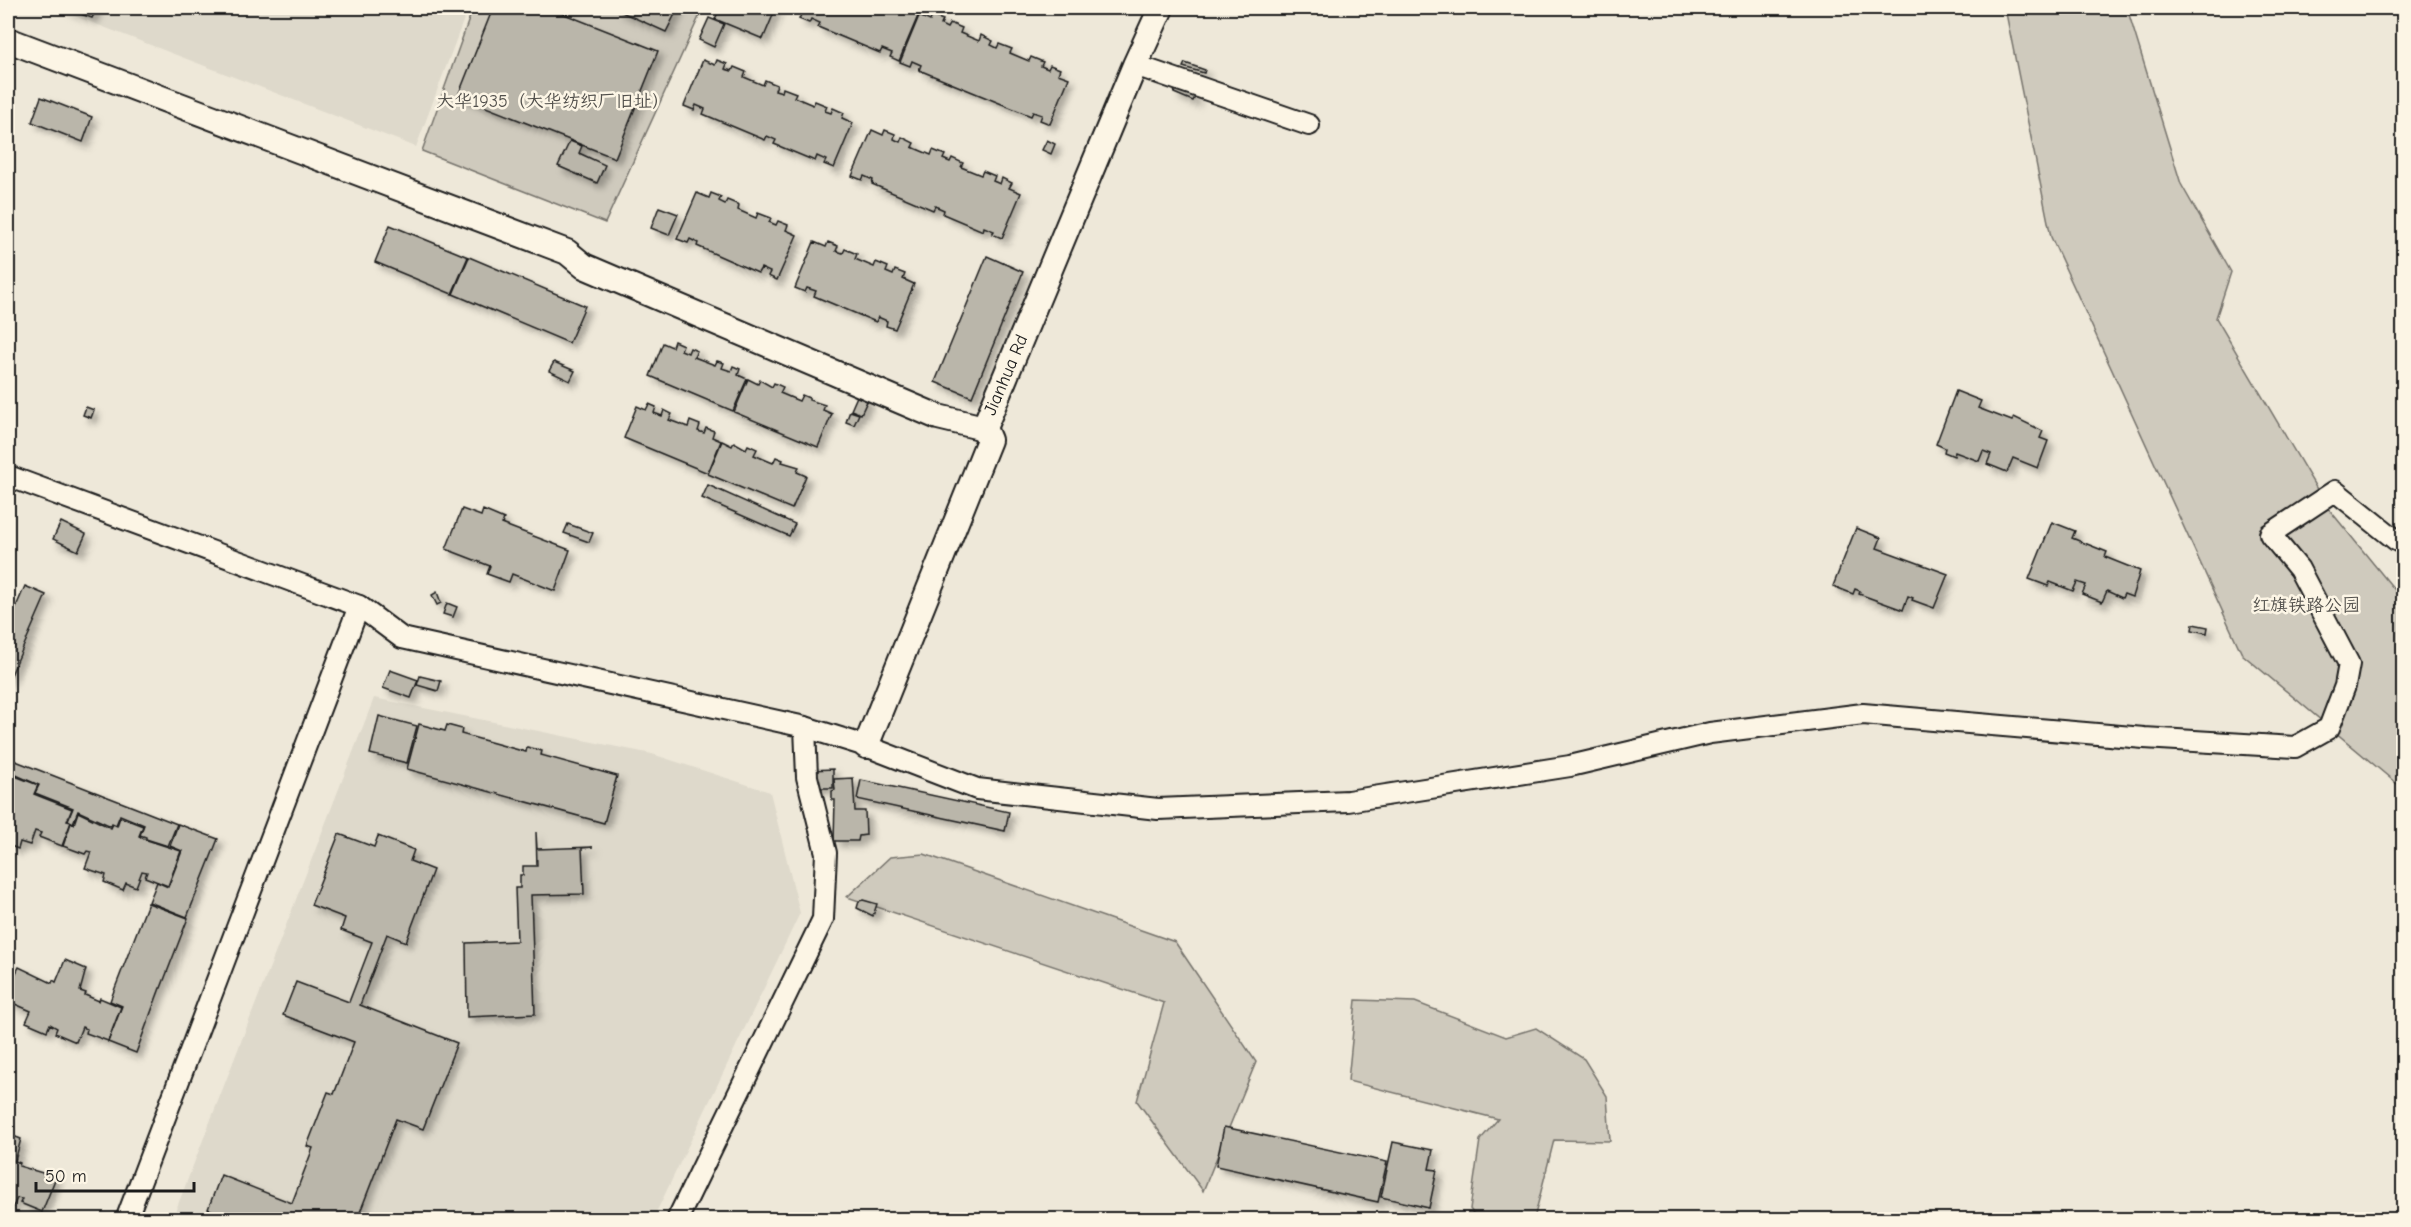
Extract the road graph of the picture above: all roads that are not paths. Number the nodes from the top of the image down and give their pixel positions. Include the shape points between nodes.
1 (1161, 8) edge
2 (8, 40) edge
3 (1135, 65) junction
4 (1309, 125) dead end
5 (984, 428) junction
6 (8, 476) edge
7 (2403, 544) edge
8 (359, 606) junction
9 (805, 727) junction
10 (866, 746) junction
11 (126, 1220) edge
12 (677, 1220) edge

1 - 3 street, Jianhua Rd
2 - 5 street via 567,252 584,266 927,412
3 - 4 street
3 - 5 street, Jianhua Rd
5 - 10 street, Jianhua Rd via 989,440
6 - 8 street
7 - 10 street via 2335,491 2270,534 2299,569 2349,664 2329,728 2295,747 1863,714 1710,733 1570,766 1348,801 1158,809 976,789
8 - 9 street via 402,638
8 - 11 street
9 - 10 street
9 - 12 street via 807,777 826,853 823,919

